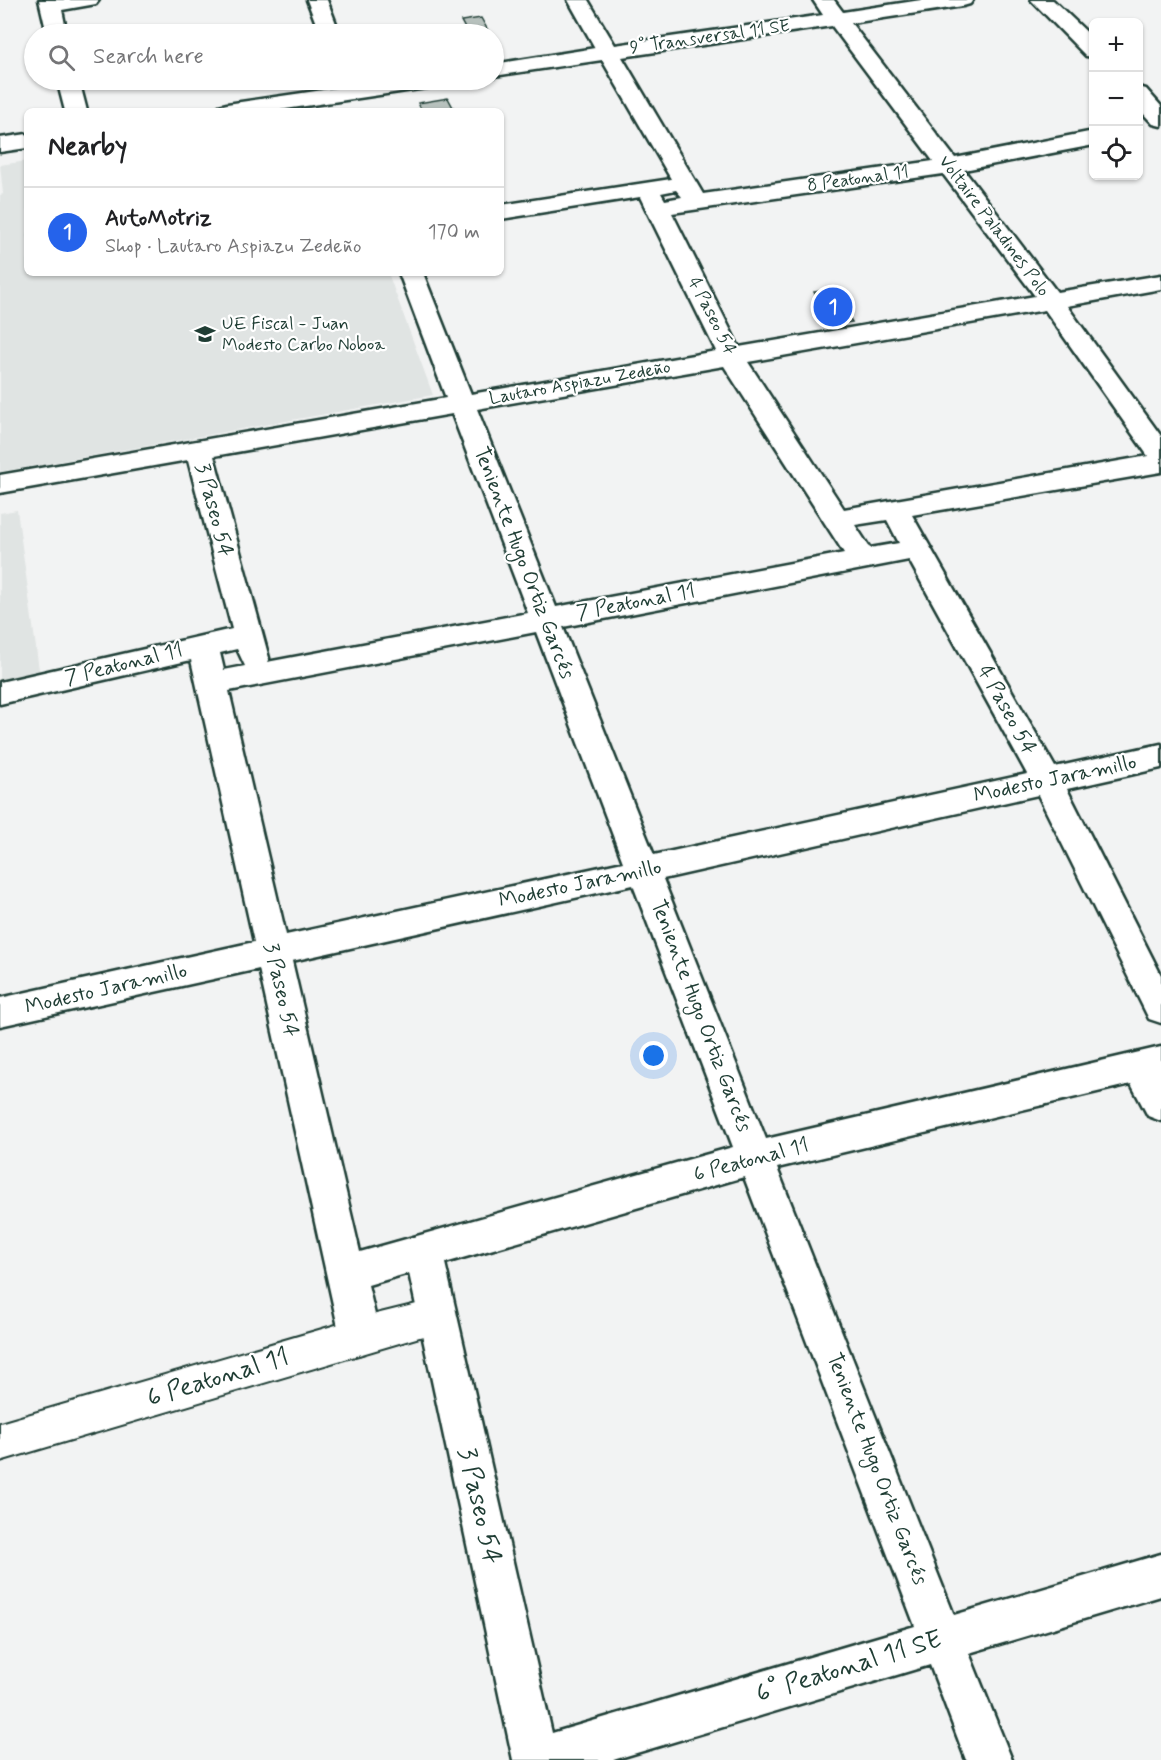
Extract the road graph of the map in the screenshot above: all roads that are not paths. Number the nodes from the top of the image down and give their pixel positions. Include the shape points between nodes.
1 (89, 0) edge
2 (317, 0) edge
3 (578, 0) edge
4 (963, 0) edge
5 (1041, 0) edge
6 (50, 2) edge
7 (830, 9) edge
8 (55, 24) edge
9 (326, 24) edge
10 (1089, 46) edge
11 (608, 52) junction
12 (504, 68) edge
13 (71, 90) edge
14 (374, 90) edge
15 (351, 94) edge
16 (75, 108) edge
17 (249, 108) edge
18 (1161, 125) edge
19 (1143, 129) edge
20 (1089, 139) edge
21 (24, 141) edge
22 (0, 145) edge
23 (950, 166) junction
24 (683, 182) junction
25 (653, 199) junction
26 (696, 202) junction
27 (504, 212) edge
28 (412, 276) edge
29 (1161, 282) edge
30 (1051, 301) junction
31 (731, 357) junction
32 (462, 404) junction
33 (199, 450) junction
34 (1161, 454) edge
35 (1161, 463) edge
36 (0, 484) edge
37 (896, 510) junction
38 (838, 519) junction
39 (918, 549) junction
40 (862, 559) junction
41 (546, 619) junction
42 (248, 636) junction
43 (203, 645) junction
44 (258, 674) junction
45 (212, 683) junction
46 (0, 693) edge
47 (1161, 756) edge
48 (1047, 781) junction
49 (644, 870) junction
50 (273, 952) junction
51 (1161, 1009) edge
52 (0, 1012) edge
53 (1151, 1065) edge
54 (1161, 1105) edge
55 (756, 1157) junction
56 (423, 1251) junction
57 (346, 1274) junction
58 (437, 1316) junction
59 (360, 1336) junction
60 (0, 1443) edge
61 (1161, 1575) edge
62 (943, 1639) junction
63 (536, 1760) edge
64 (989, 1760) edge

1 - 6 street
2 - 9 street
3 - 11 street
4 - 7 street, 9° Transversal 11 SE
5 - 10 street
6 - 8 street
7 - 11 street, 9° Transversal 11 SE
7 - 23 street, Voltaire Paladines Polo
11 - 12 street, 9° Transversal 11 SE
11 - 24 street
13 - 16 street
14 - 15 street
15 - 17 street
18 - 19 street
20 - 23 street, 8 Peatonal 11
21 - 22 street
23 - 26 street, 8 Peatonal 11
23 - 30 street, Voltaire Paladines Polo
24 - 25 street, 8 Peatonal 11
24 - 26 street
25 - 26 street, 8 Peatonal 11
25 - 27 street, 8 Peatonal 11
25 - 31 street, 4 Paseo 54
28 - 32 street, Teniente Hugo Ortiz Garcés
29 - 30 street, Lautaro Aspiazu Zedeño
30 - 31 street, Lautaro Aspiazu Zedeño
30 - 34 street, Voltaire Paladines Polo
31 - 32 street, Lautaro Aspiazu Zedeño
31 - 38 street, 4 Paseo 54
32 - 33 street, Lautaro Aspiazu Zedeño
32 - 41 street, Teniente Hugo Ortiz Garcés
33 - 36 street, Lautaro Aspiazu Zedeño
33 - 42 street, 3 Paseo 54
35 - 37 street
37 - 38 street
37 - 39 street, 4 Paseo 54
38 - 40 street, 4 Paseo 54
39 - 40 street, 7 Peatonal 11
39 - 48 street, 4 Paseo 54
40 - 41 street, 7 Peatonal 11
41 - 44 street, 7 Peatonal 11
41 - 49 street, Teniente Hugo Ortiz Garcés
42 - 43 street, 7 Peatonal 11
42 - 44 street, 3 Paseo 54
43 - 45 street, 3 Paseo 54
43 - 46 street, 7 Peatonal 11
44 - 45 street, 7 Peatonal 11
45 - 50 street, 3 Paseo 54
47 - 48 street, Modesto Jaramillo
48 - 49 street, Modesto Jaramillo
48 - 51 street, 4 Paseo 54
49 - 50 street, Modesto Jaramillo
49 - 55 street, Teniente Hugo Ortiz Garcés
50 - 52 street, Modesto Jaramillo
50 - 57 street, 3 Paseo 54
53 - 54 street
53 - 55 street, 6 Peatonal 11
55 - 56 street, 6 Peatonal 11
55 - 62 street, Teniente Hugo Ortiz Garcés
56 - 57 street, 6 Peatonal 11
56 - 58 street, 3 Paseo 54
57 - 59 street, 3 Paseo 54
58 - 59 street, 6 Peatonal 11
58 - 63 street, 3 Paseo 54
59 - 60 street, 6 Peatonal 11
61 - 62 street, 6° Peatonal 11 SE
62 - 63 street, 6° Peatonal 11 SE
62 - 64 street, Teniente Hugo Ortiz Garcés

